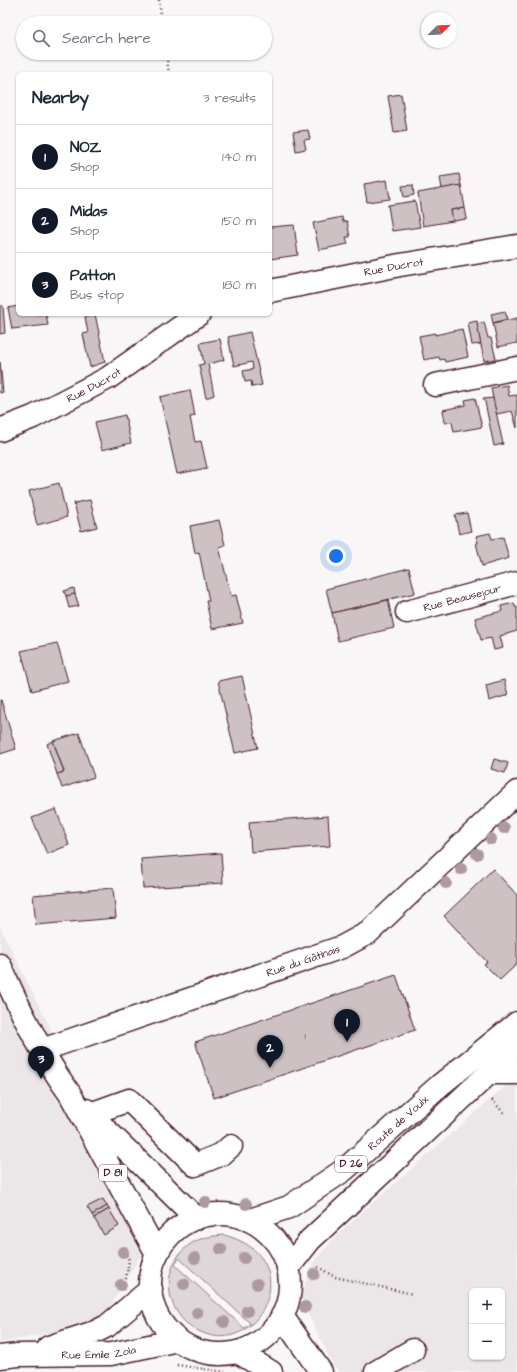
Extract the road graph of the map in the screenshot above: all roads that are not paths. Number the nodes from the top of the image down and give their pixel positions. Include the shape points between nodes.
1 (517, 246) edge
2 (272, 291) edge
3 (196, 316) edge
4 (517, 368) edge
5 (435, 385) dead end
6 (0, 430) edge
7 (517, 583) edge
8 (407, 612) dead end
9 (517, 792) edge
10 (0, 965) edge
11 (517, 1023) edge
12 (517, 1047) edge
13 (42, 1050) junction
14 (517, 1073) edge
15 (490, 1074) junction
16 (439, 1086) junction
17 (70, 1094) junction
18 (90, 1114) junction
19 (231, 1146) dead end
20 (196, 1218) junction
21 (250, 1220) junction
22 (157, 1254) junction
23 (288, 1268) junction
24 (150, 1289) junction
25 (282, 1316) junction
26 (178, 1340) junction
27 (413, 1350) dead end
28 (238, 1352) junction
29 (9, 1356) edge
30 (271, 1372) edge
31 (321, 1372) edge
32 (376, 1372) edge

1 - 2 main road, Rue Ducrot via 400,265
3 - 6 main road, Rue Ducrot via 108,378 33,417
4 - 5 main road
7 - 8 main road, Rue Beausejour
9 - 13 main road, Rue du Gâtinais via 368,933 356,941
10 - 13 main road, D 81
11 - 16 main road, Route de Voulx / D 26
12 - 15 main road, D 26
12 - 16 main road via 486,1060
13 - 17 main road, D 81
14 - 15 main road
15 - 23 main road, D 26 via 310,1240
16 - 21 main road, Route de Voulx / D 26 via 344,1170 289,1207
17 - 18 main road, D 81
17 - 22 main road, D 81
18 - 19 main road via 129,1100 195,1165 222,1154
18 - 20 main road, D 81
20 - 21 main road via 223,1214
20 - 22 main road via 173,1232
21 - 23 main road via 261,1227 278,1245
22 - 24 main road
23 - 25 main road via 290,1292
24 - 26 main road via 152,1301 162,1323
24 - 29 main road via 107,1326 95,1332
25 - 28 main road via 268,1335
25 - 31 main road
26 - 28 main road via 201,1351
26 - 29 main road, Rue Émile Zola via 111,1354
27 - 32 main road
28 - 30 main road

